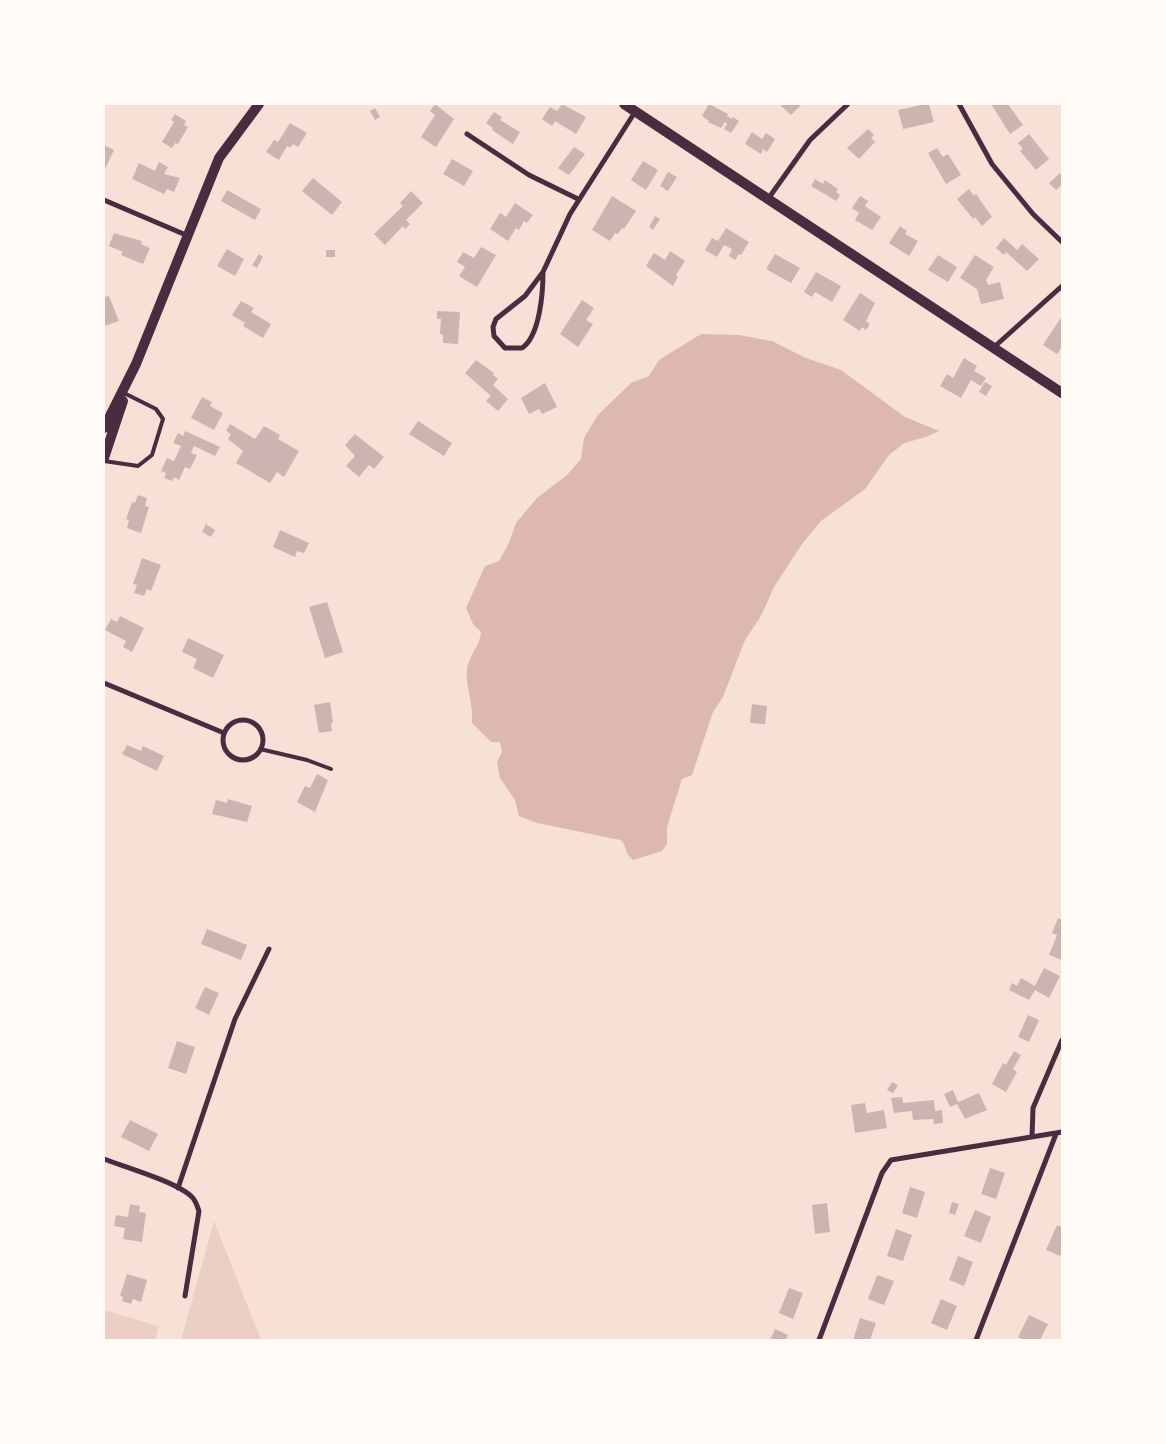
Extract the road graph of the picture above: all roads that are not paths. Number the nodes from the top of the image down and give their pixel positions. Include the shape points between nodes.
1 (259, 104) edge
2 (624, 104) edge
3 (848, 104) edge
4 (959, 104) edge
5 (636, 111) junction
6 (467, 134) dead end
7 (104, 200) edge
8 (578, 200) junction
9 (768, 200) junction
10 (186, 235) junction
11 (1062, 242) edge
12 (543, 272) junction
13 (1062, 286) edge
14 (993, 348) junction
15 (136, 364) junction
16 (1062, 393) edge
17 (126, 394) junction
18 (104, 428) edge
19 (104, 460) edge
20 (104, 683) edge
21 (224, 733) junction
22 (260, 749) junction
23 (331, 769) dead end
24 (269, 949) dead end
25 (1062, 1040) edge
26 (1059, 1133) edge
27 (1032, 1137) junction
28 (104, 1159) edge
29 (178, 1188) junction
30 (185, 1296) dead end
31 (819, 1340) edge
32 (976, 1340) edge

1 - 10 main road via 219,158
2 - 5 main road
3 - 9 street via 810,140
4 - 11 street via 992,164 1033,214
5 - 8 street
5 - 9 main road
6 - 8 street via 529,175
7 - 10 street
8 - 12 street
9 - 14 main road
10 - 15 main road
12 - 12 street via 525,296 496,319 494,336 505,348 518,349 531,339 542,299
13 - 14 street
14 - 16 main road
15 - 17 main road
15 - 18 main road
17 - 19 main road
17 - 19 lane via 156,409 163,420 152,455 138,466
20 - 21 street
21 - 22 street via 225,749 234,758 250,759
21 - 22 street via 232,723 250,721 262,734
22 - 23 lane
24 - 29 street via 235,1018
25 - 27 street via 1033,1108
26 - 27 street
26 - 32 street
27 - 31 street via 891,1160 882,1173
28 - 29 street
29 - 30 street via 190,1195 199,1211

